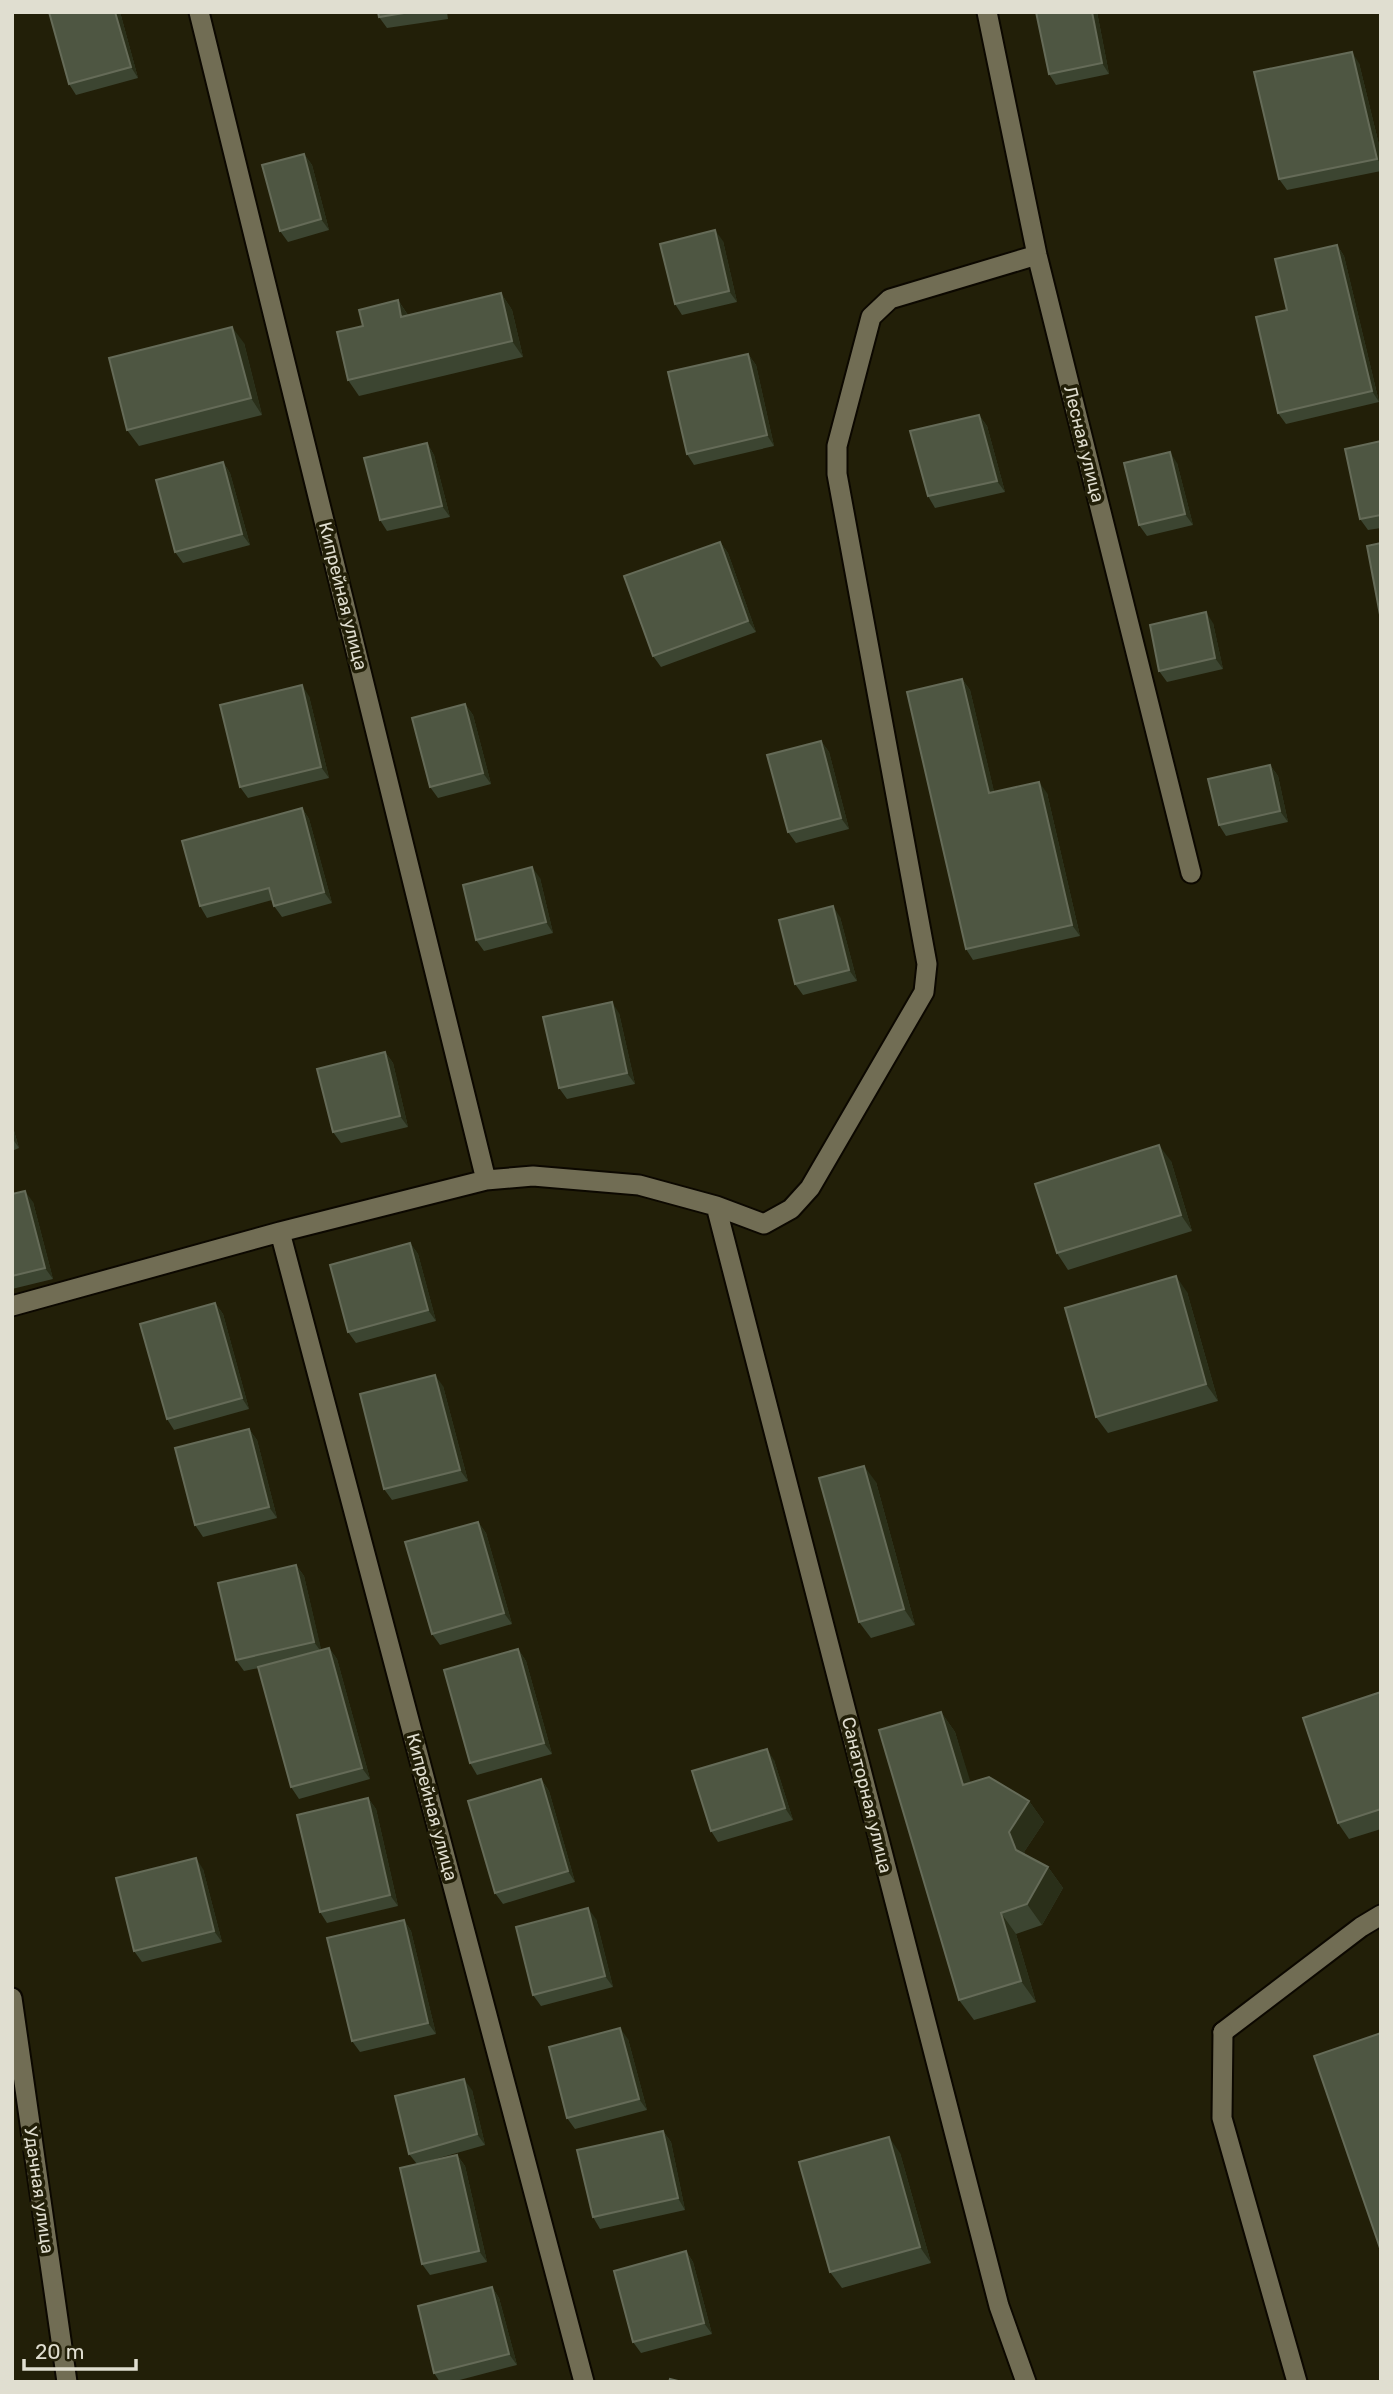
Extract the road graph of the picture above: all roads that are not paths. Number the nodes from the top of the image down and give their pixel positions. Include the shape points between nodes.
1 (199, 12) edge
2 (987, 12) edge
3 (1037, 255) junction
4 (1191, 873) dead end
5 (486, 1180) junction
6 (716, 1206) junction
7 (280, 1233) junction
8 (12, 1306) edge
9 (1381, 1915) edge
10 (12, 1998) edge
11 (66, 2382) edge
12 (584, 2382) edge
13 (1026, 2382) edge
14 (1297, 2382) edge

1 - 5 street, Кипрейная улица
2 - 3 street, Лесная улица
3 - 4 street, Лесная улица
3 - 6 street via 890,299 871,317 837,446 837,474 927,964 924,992 810,1188 791,1209 764,1224
5 - 6 street via 533,1176 639,1185
5 - 7 street
6 - 13 street, Санаторная улица via 999,2306
7 - 8 street
7 - 12 street, Кипрейная улица
9 - 14 street via 1223,2032 1222,2118
10 - 11 street, Удачная улица

